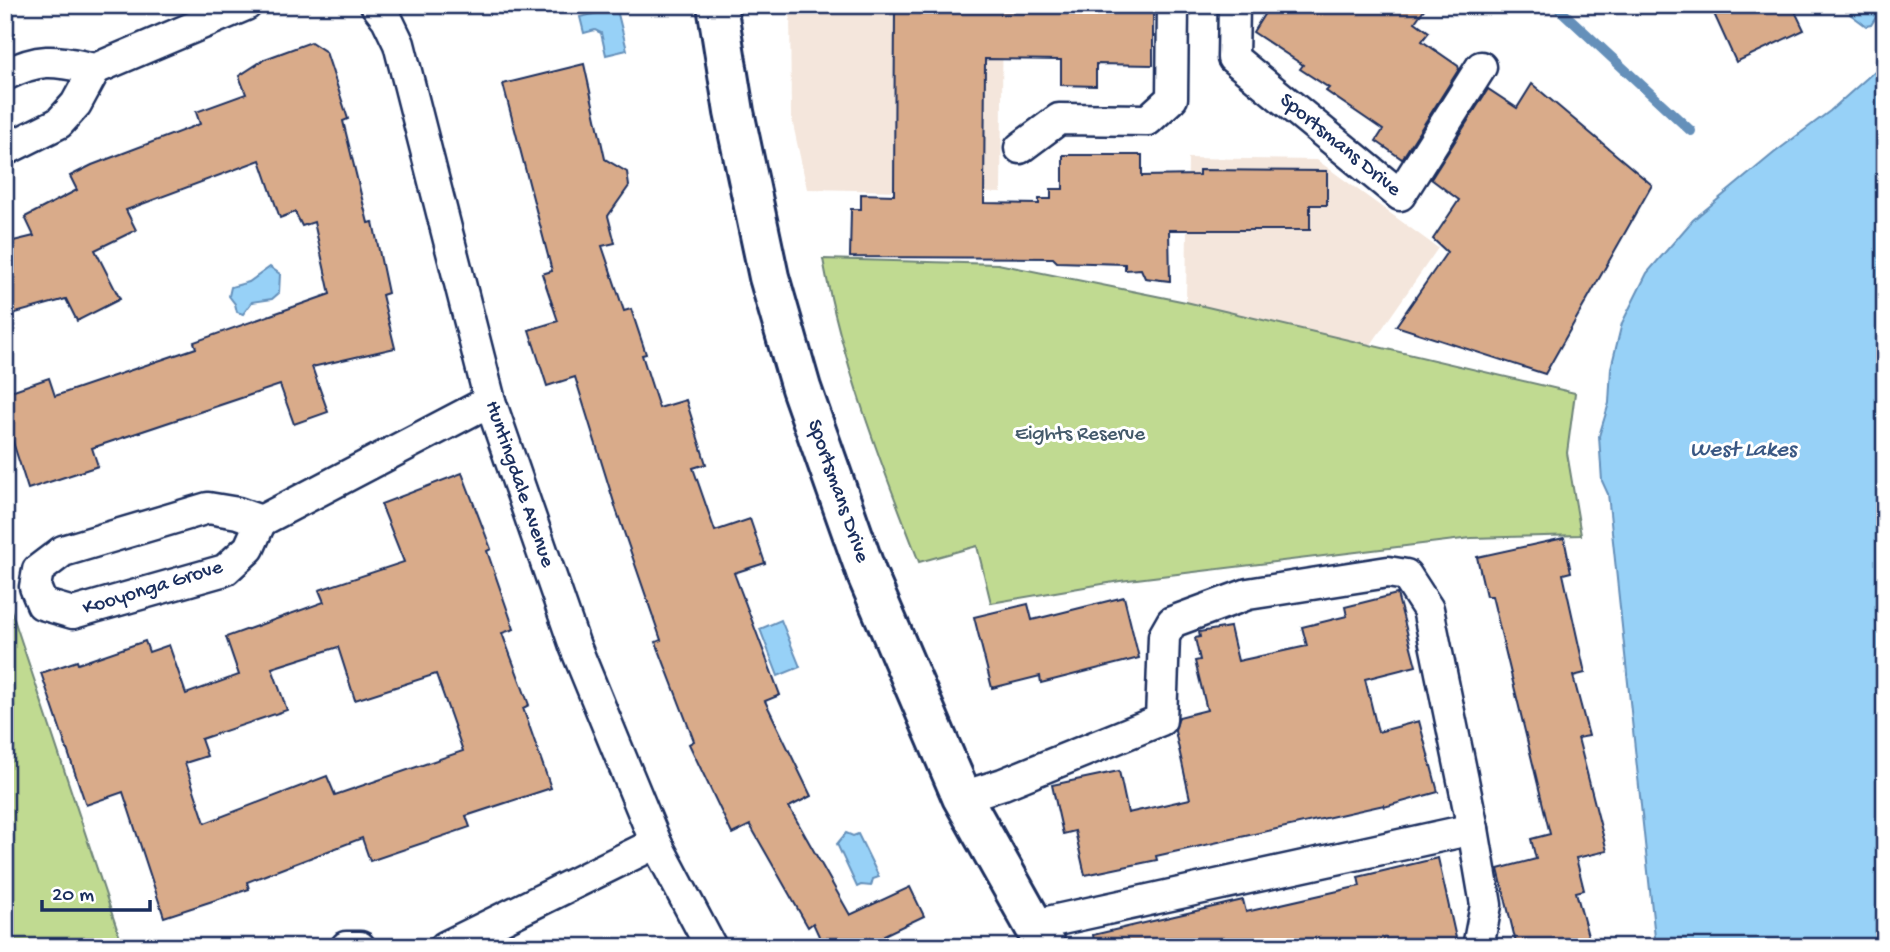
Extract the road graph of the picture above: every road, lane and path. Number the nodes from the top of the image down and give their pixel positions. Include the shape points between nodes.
1 (246, 5) edge
2 (376, 5) edge
3 (717, 5) edge
4 (1173, 5) edge
5 (1234, 5) edge
6 (1481, 67) dead end
7 (95, 69) junction
8 (5, 75) edge
9 (1020, 148) dead end
10 (5, 150) edge
11 (489, 401) junction
12 (261, 521) junction
13 (962, 797) junction
14 (1473, 829) junction
15 (656, 843) junction
16 (1040, 936) edge
17 (346, 947) edge
18 (360, 947) edge
19 (445, 947) edge
20 (710, 947) edge
21 (1478, 947) edge

1 - 7 street
2 - 11 street, Huntingdale Avenue via 399,44
3 - 13 street, Sportsmans Drive via 769,277 801,388 867,575
4 - 9 street via 1172,98 1148,120 1059,119
5 - 6 street, Sportsmans Drive via 1233,58 1400,195
7 - 8 street via 55,61 29,63
7 - 10 street via 76,104 59,123
11 - 12 street
11 - 15 street, Huntingdale Avenue via 575,646
12 - 12 street, Kooyonga Grove via 250,548 225,570 73,613 42,604 34,587 38,570 63,551 208,508
13 - 14 street via 1161,720 1164,636 1172,622 1248,594 1388,572 1406,575 1428,609
13 - 16 street, Sportsmans Drive
14 - 16 street
14 - 21 street via 1486,905
15 - 19 street
15 - 20 street, Huntingdale Avenue
17 - 18 street

